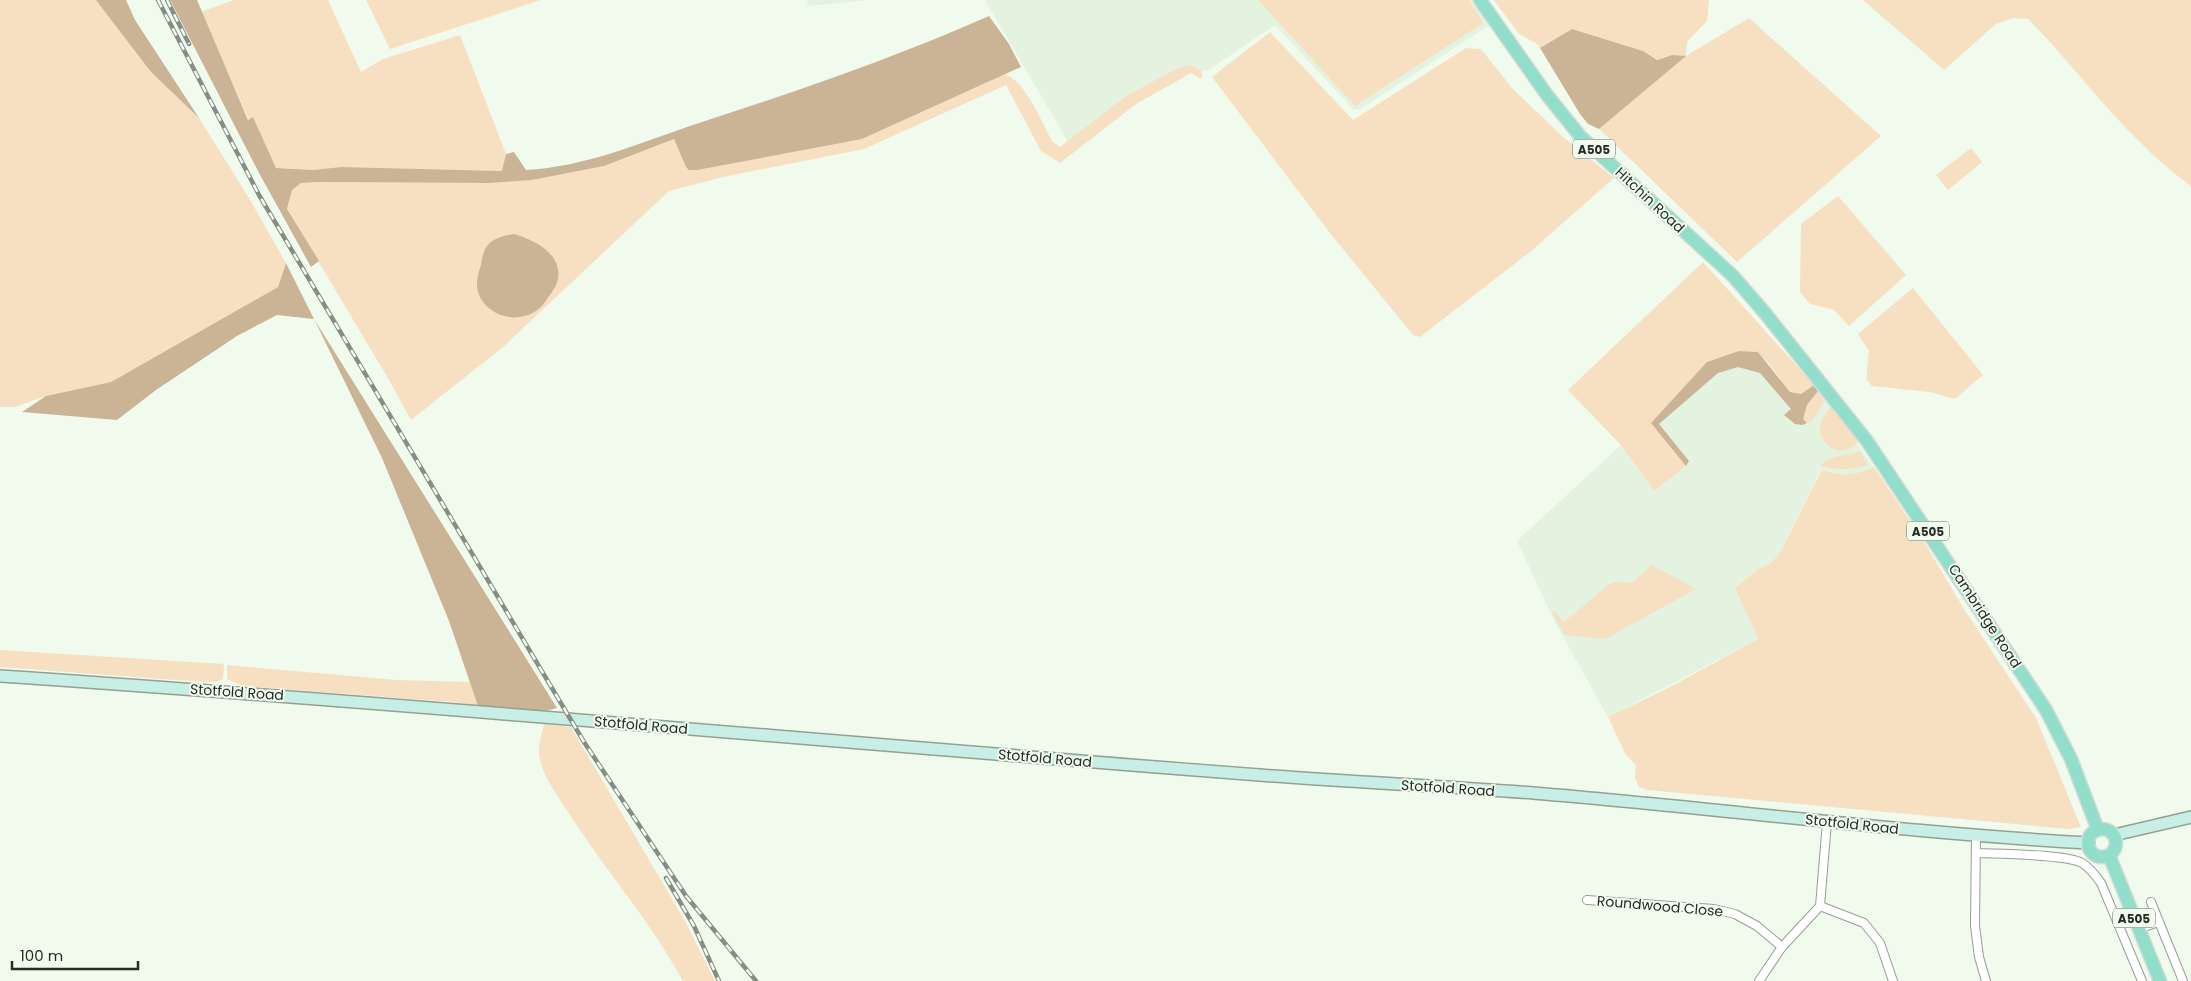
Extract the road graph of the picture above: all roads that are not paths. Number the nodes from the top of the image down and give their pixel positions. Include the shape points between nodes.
1 (1480, 0) edge
2 (1733, 276) joint
3 (0, 676) edge
4 (2191, 817) edge
5 (1827, 822) junction
6 (2098, 830) junction
7 (2114, 835) junction
8 (1976, 836) junction
9 (2089, 842) junction
10 (1977, 852) junction
11 (2109, 855) junction
12 (1587, 900) dead end
13 (2151, 902) dead end
14 (1820, 906) junction
15 (2158, 922) junction
16 (2139, 929) junction
17 (1782, 948) junction
18 (1759, 981) edge
19 (1893, 981) edge
20 (1986, 981) edge
21 (2142, 981) edge
22 (2160, 981) edge
23 (2182, 981) edge

1 - 2 main road, Hitchin Road / A505 via 1580,136
2 - 6 main road, Cambridge Road / A505 via 1867,441 1989,622 2046,710 2071,759
3 - 5 street, Stotfold Road via 284,695 1264,776 1533,793
4 - 7 street
5 - 8 street, Stotfold Road
5 - 14 street
6 - 7 main road via 2106,829
6 - 9 main road
7 - 11 main road via 2116,845
8 - 9 street, Stotfold Road
8 - 10 street
9 - 11 main road via 2093,854
10 - 20 street via 1975,926 1978,957
10 - 21 street via 2060,858 2081,863 2101,883
11 - 16 main road, A505
12 - 17 street, Roundwood Close via 1714,909 1735,914 1757,926
13 - 15 street
14 - 17 street
14 - 19 street via 1864,923 1880,943
15 - 16 street
15 - 23 street
16 - 22 main road, A505
17 - 18 street

